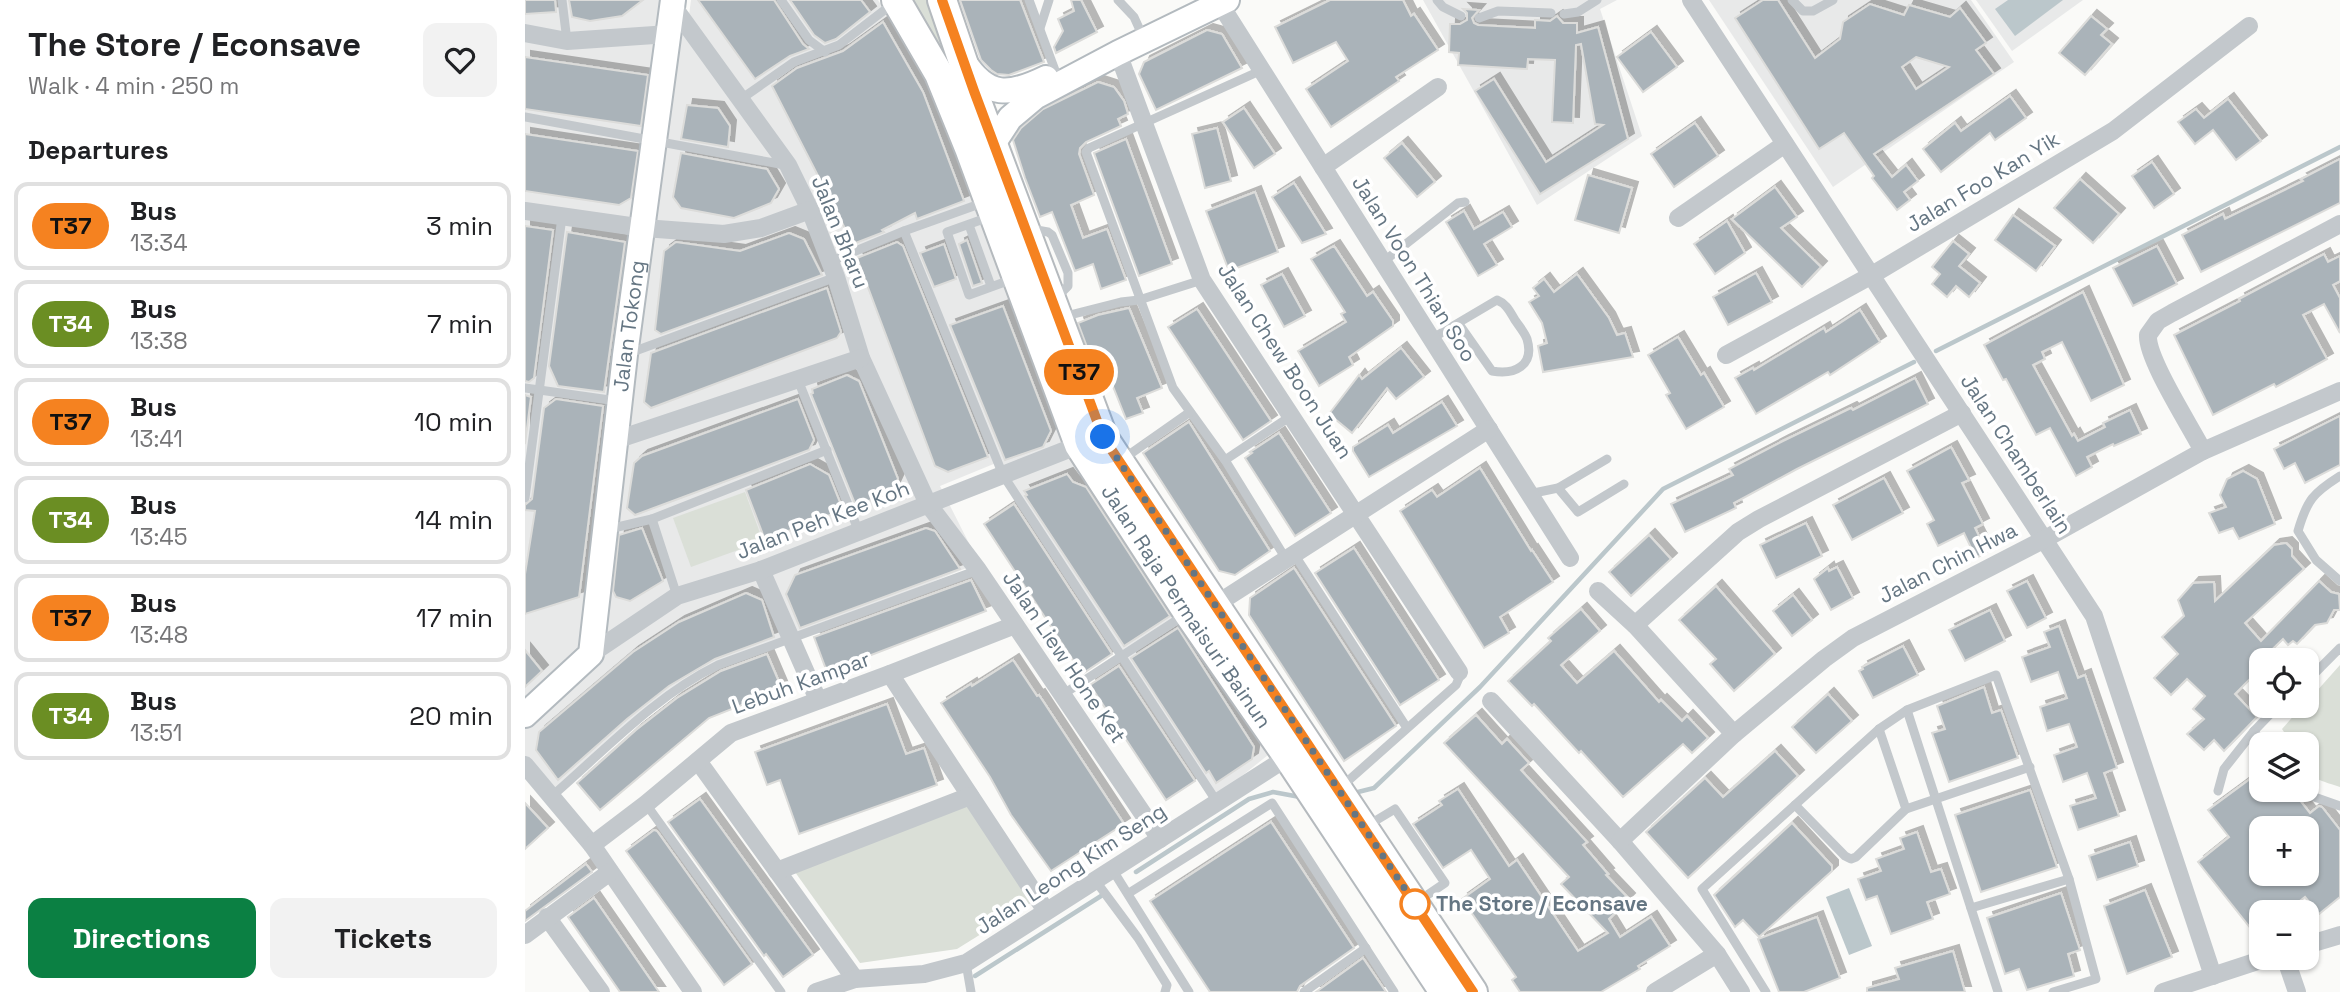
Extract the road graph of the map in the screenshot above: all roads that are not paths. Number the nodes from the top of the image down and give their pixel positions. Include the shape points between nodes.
1 (562, 0) edge
2 (781, 0) edge
3 (896, 0) edge
4 (942, 0) edge
5 (1029, 0) edge
6 (1049, 0) edge
7 (1118, 0) edge
8 (1437, 0) edge
9 (1597, 0) edge
10 (1691, 0) edge
11 (1792, 0) edge
12 (1833, 0) edge
13 (672, 2) edge
14 (1224, 2) edge
15 (1551, 13) dead end
16 (1563, 14) dead end
17 (1461, 16) dead end
18 (1479, 18) dead end
19 (2249, 26) dead end
20 (1040, 29) junction
21 (525, 33) edge
22 (669, 34) junction
23 (1145, 40) junction
24 (567, 41) junction
25 (825, 52) junction
26 (1118, 53) junction
27 (963, 61) junction
28 (1262, 70) junction
29 (1056, 73) junction
30 (1438, 86) dead end
31 (741, 99) junction
32 (525, 117) edge
33 (1145, 124) junction
34 (654, 141) junction
35 (993, 144) junction
36 (1785, 144) junction
37 (788, 165) junction
38 (1323, 167) junction
39 (1465, 202) dead end
40 (810, 210) junction
41 (525, 211) edge
42 (984, 214) junction
43 (562, 217) junction
44 (1678, 218) dead end
45 (2340, 224) edge
46 (644, 228) junction
47 (904, 231) junction
48 (1383, 262) junction
49 (832, 270) junction
50 (1872, 275) junction
51 (1202, 280) junction
52 (1004, 282) junction
53 (1139, 300) junction
54 (1056, 309) junction
55 (1459, 324) junction
56 (1431, 338) junction
57 (625, 355) junction
58 (1726, 355) dead end
59 (861, 359) junction
60 (798, 380) junction
61 (525, 388) edge
62 (539, 390) junction
63 (2340, 391) edge
64 (620, 402) junction
65 (1190, 412) junction
66 (1962, 413) junction
67 (1291, 416) junction
68 (1489, 429) junction
69 (616, 440) junction
70 (1080, 445) junction
71 (827, 450) junction
72 (2203, 451) junction
73 (1607, 459) dead end
74 (1225, 460) junction
75 (1119, 461) junction
76 (1003, 475) junction
77 (2340, 476) edge
78 (1624, 484) dead end
79 (1557, 488) junction
80 (1529, 494) junction
81 (525, 498) edge
82 (927, 504) junction
83 (1357, 513) junction
84 (652, 519) junction
85 (604, 530) junction
86 (859, 532) junction
87 (2045, 539) junction
88 (1290, 556) junction
89 (1570, 558) dead end
90 (761, 570) junction
91 (978, 570) junction
92 (2340, 581) edge
93 (1598, 591) dead end
94 (677, 596) junction
95 (1215, 605) junction
96 (1188, 613) junction
97 (1015, 625) junction
98 (1635, 625) junction
99 (790, 640) junction
100 (2340, 648) edge
101 (591, 654) junction
102 (1122, 656) junction
103 (2319, 669) edge
104 (1459, 672) joint
105 (890, 674) junction
106 (1062, 695) junction
107 (818, 700) junction
108 (1491, 702) dead end
109 (1907, 710) junction
110 (1285, 711) junction
111 (525, 715) edge
112 (2267, 718) edge
113 (1407, 728) junction
114 (1879, 729) junction
115 (2254, 731) joint
116 (1734, 734) junction
117 (1288, 757) junction
118 (698, 761) junction
119 (525, 765) edge
120 (2030, 767) junction
121 (1338, 790) junction
122 (2218, 791) dead end
123 (552, 796) junction
124 (970, 796) junction
125 (2319, 799) edge
126 (1936, 800) junction
127 (1217, 802) junction
128 (646, 804) junction
129 (1794, 805) junction
130 (2340, 806) edge
131 (1906, 809) junction
132 (1160, 839) junction
133 (1620, 841) junction
134 (592, 845) junction
135 (1112, 869) junction
136 (777, 871) junction
137 (610, 872) junction
138 (2069, 879) junction
139 (1095, 880) junction
140 (1129, 893) junction
141 (1971, 908) junction
142 (1047, 911) junction
143 (547, 917) junction
144 (1152, 929) junction
145 (525, 935) edge
146 (2340, 935) edge
147 (1138, 938) junction
148 (2319, 942) edge
149 (1366, 948) junction
150 (1717, 954) junction
151 (966, 963) junction
152 (2249, 964) edge
153 (2289, 970) edge
154 (2213, 976) junction
155 (855, 979) junction
156 (601, 992) edge
157 (693, 992) edge
158 (781, 992) edge
159 (816, 992) edge
160 (971, 992) edge
161 (1165, 992) edge
162 (1189, 992) edge
163 (1304, 992) edge
164 (1394, 992) edge
165 (1444, 992) edge
166 (1473, 992) edge
167 (1655, 992) edge
168 (1741, 992) edge
169 (1766, 992) edge
170 (1998, 992) edge
171 (2053, 992) edge
172 (2163, 992) edge
173 (2297, 992) edge

1 - 24 lane
2 - 25 lane via 809,40
3 - 25 lane
3 - 42 main road, Jalan Raja Permaisuri Bainun via 939,74
4 - 27 main road, Jalan Raja Permaisuri Bainun
5 - 20 lane
6 - 20 lane
7 - 23 lane
8 - 17 lane
9 - 16 lane
10 - 36 street, Jalan Chamberlain
11 - 12 lane via 1808,12
13 - 22 main road, Jalan Tokong
13 - 31 street, Jalan Bharu
14 - 23 main road
14 - 28 street, Jalan Voon Thian Soo
15 - 18 lane via 1498,11
19 - 50 street, Jalan Foo Kan Yik via 2113,131
20 - 29 lane
21 - 24 street
22 - 24 street
22 - 34 main road, Jalan Tokong
23 - 26 main road
25 - 31 lane via 794,62
26 - 29 main road via 1086,57
26 - 33 street, Jalan Chew Boon Juan
26 - 35 main road via 1021,107
27 - 29 main road via 985,86 1004,92
27 - 35 main road, Jalan Raja Permaisuri Bainun
28 - 33 lane
28 - 38 street, Jalan Voon Thian Soo
30 - 38 street
31 - 37 street, Jalan Bharu
32 - 34 lane
33 - 51 street, Jalan Chew Boon Juan
33 - 53 lane via 1086,152
34 - 37 lane
34 - 46 main road, Jalan Tokong
35 - 54 main road, Jalan Raja Permaisuri Bainun
36 - 44 street
36 - 50 street, Jalan Chamberlain
37 - 40 street, Jalan Bharu
38 - 48 street, Jalan Voon Thian Soo
39 - 48 lane
40 - 46 street via 761,228 724,234
40 - 49 street, Jalan Bharu
41 - 43 street
42 - 47 lane
42 - 52 main road, Jalan Raja Permaisuri Bainun
42 - 52 lane via 947,232 969,295
43 - 46 street
43 - 62 lane
45 - 72 street via 2165,317 2148,335 2149,347
46 - 57 main road, Jalan Tokong
47 - 49 lane
47 - 76 lane
48 - 56 street, Jalan Voon Thian Soo
49 - 57 lane
49 - 59 street, Jalan Bharu
50 - 58 street, Jalan Foo Kan Yik
50 - 66 street, Jalan Chamberlain
51 - 53 lane
51 - 67 street, Jalan Chew Boon Juan
52 - 70 main road, Jalan Raja Permaisuri Bainun
53 - 54 lane
53 - 65 lane via 1173,388
54 - 75 main road, Jalan Raja Permaisuri Bainun via 1103,437
55 - 55 lane via 1497,300 1502,302 1527,339 1526,363 1521,369 1492,371
55 - 56 lane
56 - 68 street, Jalan Voon Thian Soo
57 - 64 main road, Jalan Tokong
59 - 60 street
59 - 82 street, Jalan Bharu
60 - 69 street
60 - 71 lane
61 - 62 lane
62 - 64 lane
62 - 81 lane
63 - 72 street, Jalan Chin Hwa
64 - 69 main road, Jalan Tokong
65 - 74 lane
65 - 75 lane
66 - 87 street, Jalan Chamberlain
66 - 98 street via 1749,525
67 - 74 lane
67 - 83 street, Jalan Chew Boon Juan
68 - 80 street, Jalan Voon Thian Soo
68 - 83 street
69 - 85 main road, Jalan Tokong
70 - 76 street, Jalan Peh Kee Koh
70 - 96 main road, Jalan Raja Permaisuri Bainun
71 - 84 lane
71 - 86 lane
72 - 87 street, Jalan Chin Hwa
73 - 79 lane
74 - 88 lane
75 - 95 main road, Jalan Raja Permaisuri Bainun
76 - 82 street, Jalan Peh Kee Koh
76 - 102 lane
77 - 92 lane via 2320,489 2305,507 2298,531 2316,559
78 - 79 lane via 1579,512
79 - 80 lane
80 - 89 street, Jalan Voon Thian Soo
82 - 86 street, Jalan Peh Kee Koh
82 - 91 street, Jalan Liew Hone Ket
83 - 88 street
83 - 104 street, Jalan Chew Boon Juan
84 - 85 lane
84 - 94 lane
85 - 101 main road, Jalan Tokong
86 - 90 street, Jalan Peh Kee Koh
87 - 116 street, Jalan Chin Hwa via 1853,638
87 - 154 street, Jalan Chamberlain via 2094,616
88 - 95 street
88 - 113 lane
90 - 94 street, Jalan Peh Kee Koh
90 - 99 street
91 - 97 street, Jalan Liew Hone Ket
91 - 99 lane
93 - 98 street
94 - 101 street, Jalan Peh Kee Koh
95 - 110 main road, Jalan Raja Permaisuri Bainun
96 - 102 lane
96 - 117 main road, Jalan Raja Permaisuri Bainun
97 - 105 street, Lebuh Kampar
97 - 106 street, Jalan Liew Hone Ket
98 - 116 street
99 - 107 street
99 - 123 lane via 693,677
100 - 103 lane
101 - 111 main road
102 - 106 lane
102 - 127 lane
104 - 113 lane via 1456,685
105 - 107 street, Lebuh Kampar
105 - 124 street
106 - 132 street, Jalan Liew Hone Ket
107 - 118 street, Lebuh Kampar via 731,733
108 - 133 street
109 - 114 lane
109 - 120 lane via 1996,675
109 - 126 lane
110 - 117 street via 1295,737
110 - 121 main road, Jalan Raja Permaisuri Bainun
112 - 115 lane
113 - 121 lane
114 - 129 lane
114 - 131 lane
115 - 122 lane via 2224,769
116 - 133 street, Jalan Chin Hwa
117 - 127 street, Jalan Leong Kim Seng
117 - 165 main road, Jalan Raja Permaisuri Bainun
118 - 128 street, Lebuh Kampar
118 - 136 street
119 - 123 street
120 - 126 lane
120 - 138 lane
121 - 166 main road, Jalan Raja Permaisuri Bainun
123 - 134 street
124 - 136 street
124 - 142 street
125 - 130 lane
126 - 131 lane
126 - 141 lane
127 - 132 street, Jalan Leong Kim Seng
128 - 134 street, Lebuh Kampar
128 - 158 lane
129 - 131 lane via 1851,859
129 - 169 lane via 1702,889
132 - 135 street, Jalan Leong Kim Seng
133 - 150 street
134 - 137 street
135 - 139 street, Jalan Leong Kim Seng
135 - 140 lane
136 - 155 street
137 - 143 street
137 - 157 street
138 - 141 lane
138 - 171 lane via 2097,978
139 - 142 street, Jalan Leong Kim Seng
139 - 147 lane
140 - 144 lane
140 - 149 lane via 1272,803
141 - 170 lane
142 - 151 street, Jalan Leong Kim Seng
143 - 145 street
143 - 156 street
144 - 147 lane
144 - 162 lane
146 - 148 street
147 - 161 lane via 1167,985
149 - 163 lane
149 - 164 lane
150 - 167 street
150 - 168 street
151 - 155 street, Jalan Leong Kim Seng via 924,974
151 - 160 lane
152 - 154 street
153 - 173 street
154 - 172 street
155 - 159 street, Jalan Leong Kim Seng

